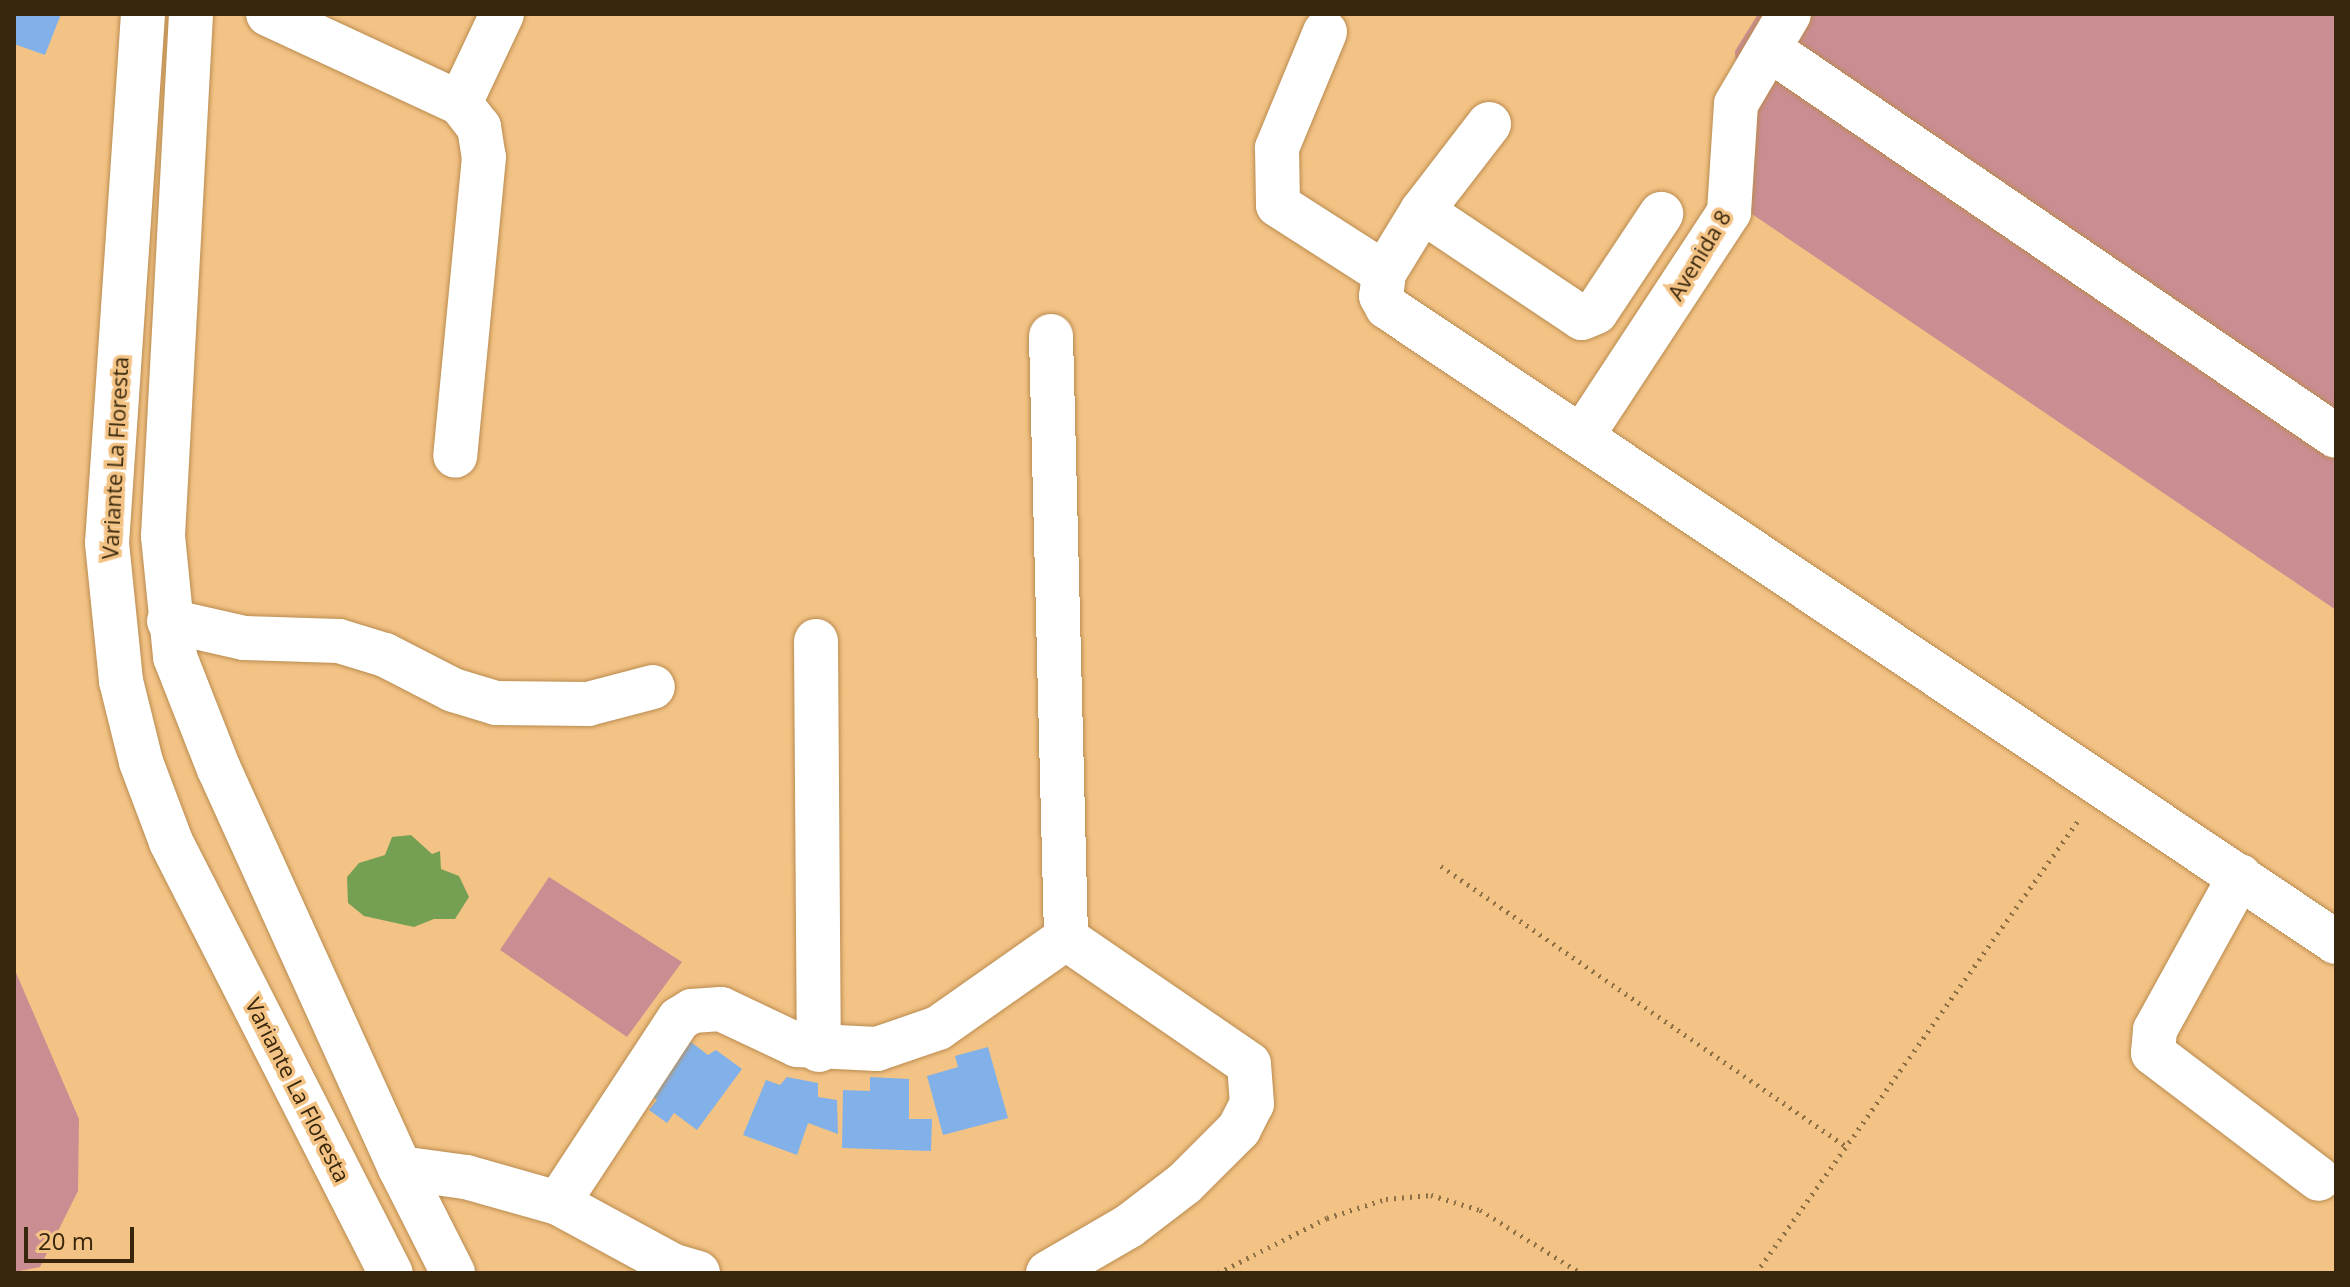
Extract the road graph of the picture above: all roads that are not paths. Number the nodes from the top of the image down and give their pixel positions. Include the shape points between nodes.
1 (143, 14) edge
2 (191, 14) edge
3 (268, 14) edge
4 (502, 14) edge
5 (1325, 32) dead end
6 (1779, 32) edge
7 (460, 103) junction
8 (1489, 124) dead end
9 (1422, 211) junction
10 (1661, 214) dead end
11 (1384, 273) junction
12 (1051, 336) dead end
13 (1582, 436) junction
14 (2336, 436) edge
15 (455, 456) dead end
16 (169, 621) junction
17 (816, 641) dead end
18 (653, 687) dead end
19 (2240, 876) junction
20 (1066, 938) junction
21 (2336, 942) edge
22 (819, 1050) junction
23 (400, 1168) junction
24 (2319, 1179) dead end
25 (558, 1203) junction
26 (441, 1269) edge
27 (391, 1273) edge
28 (698, 1273) edge
29 (1048, 1273) edge

1 - 27 street, Variante La Floresta via 107,543 121,681 141,762 171,842
2 - 16 street via 163,536
3 - 7 street
4 - 7 street
5 - 11 street via 1277,148 1278,205
6 - 13 street, Avenida 8 via 1736,104 1729,212
6 - 14 street
7 - 15 street via 479,127 484,157
8 - 9 street
9 - 10 street via 1582,318 1596,312
9 - 11 street
11 - 13 street via 1381,296 1387,307
12 - 20 street
13 - 19 street
16 - 18 street via 244,638 339,641 496,703 588,704
16 - 23 street via 175,657 219,769
17 - 22 street
19 - 21 street
19 - 24 street via 2155,1030 2153,1053
20 - 22 street via 938,1028 877,1049
20 - 29 street via 1249,1064 1252,1104 1239,1129 1184,1184 1129,1226
22 - 25 street via 721,1009 692,1011 679,1019
23 - 25 street via 466,1177
23 - 26 street
25 - 28 street via 674,1266

